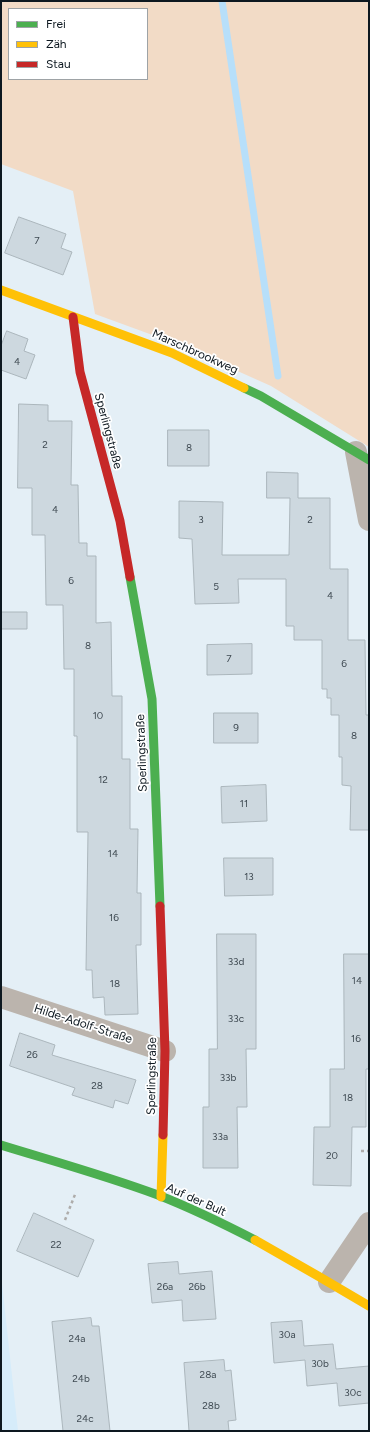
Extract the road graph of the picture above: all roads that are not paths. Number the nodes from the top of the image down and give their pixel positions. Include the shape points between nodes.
1 (1, 290) edge
2 (73, 317) junction
3 (363, 456) edge
4 (369, 520) edge
5 (1, 997) edge
6 (165, 1052) junction
7 (1, 1145) edge
8 (161, 1197) junction
9 (369, 1223) edge
10 (329, 1282) junction
11 (369, 1306) edge

1 - 2 street, Marschbrookweg
2 - 3 street, Marschbrookweg via 172,353 261,396
2 - 6 street, Sperlingstraße via 80,372 120,521 152,699
3 - 4 street
5 - 6 street, Hilde-Adolf-Straße
6 - 8 street, Sperlingstraße
7 - 8 street, Auf der Bult
8 - 10 street, Auf der Bult via 234,1230
9 - 10 street
10 - 11 street, Auf der Bult

